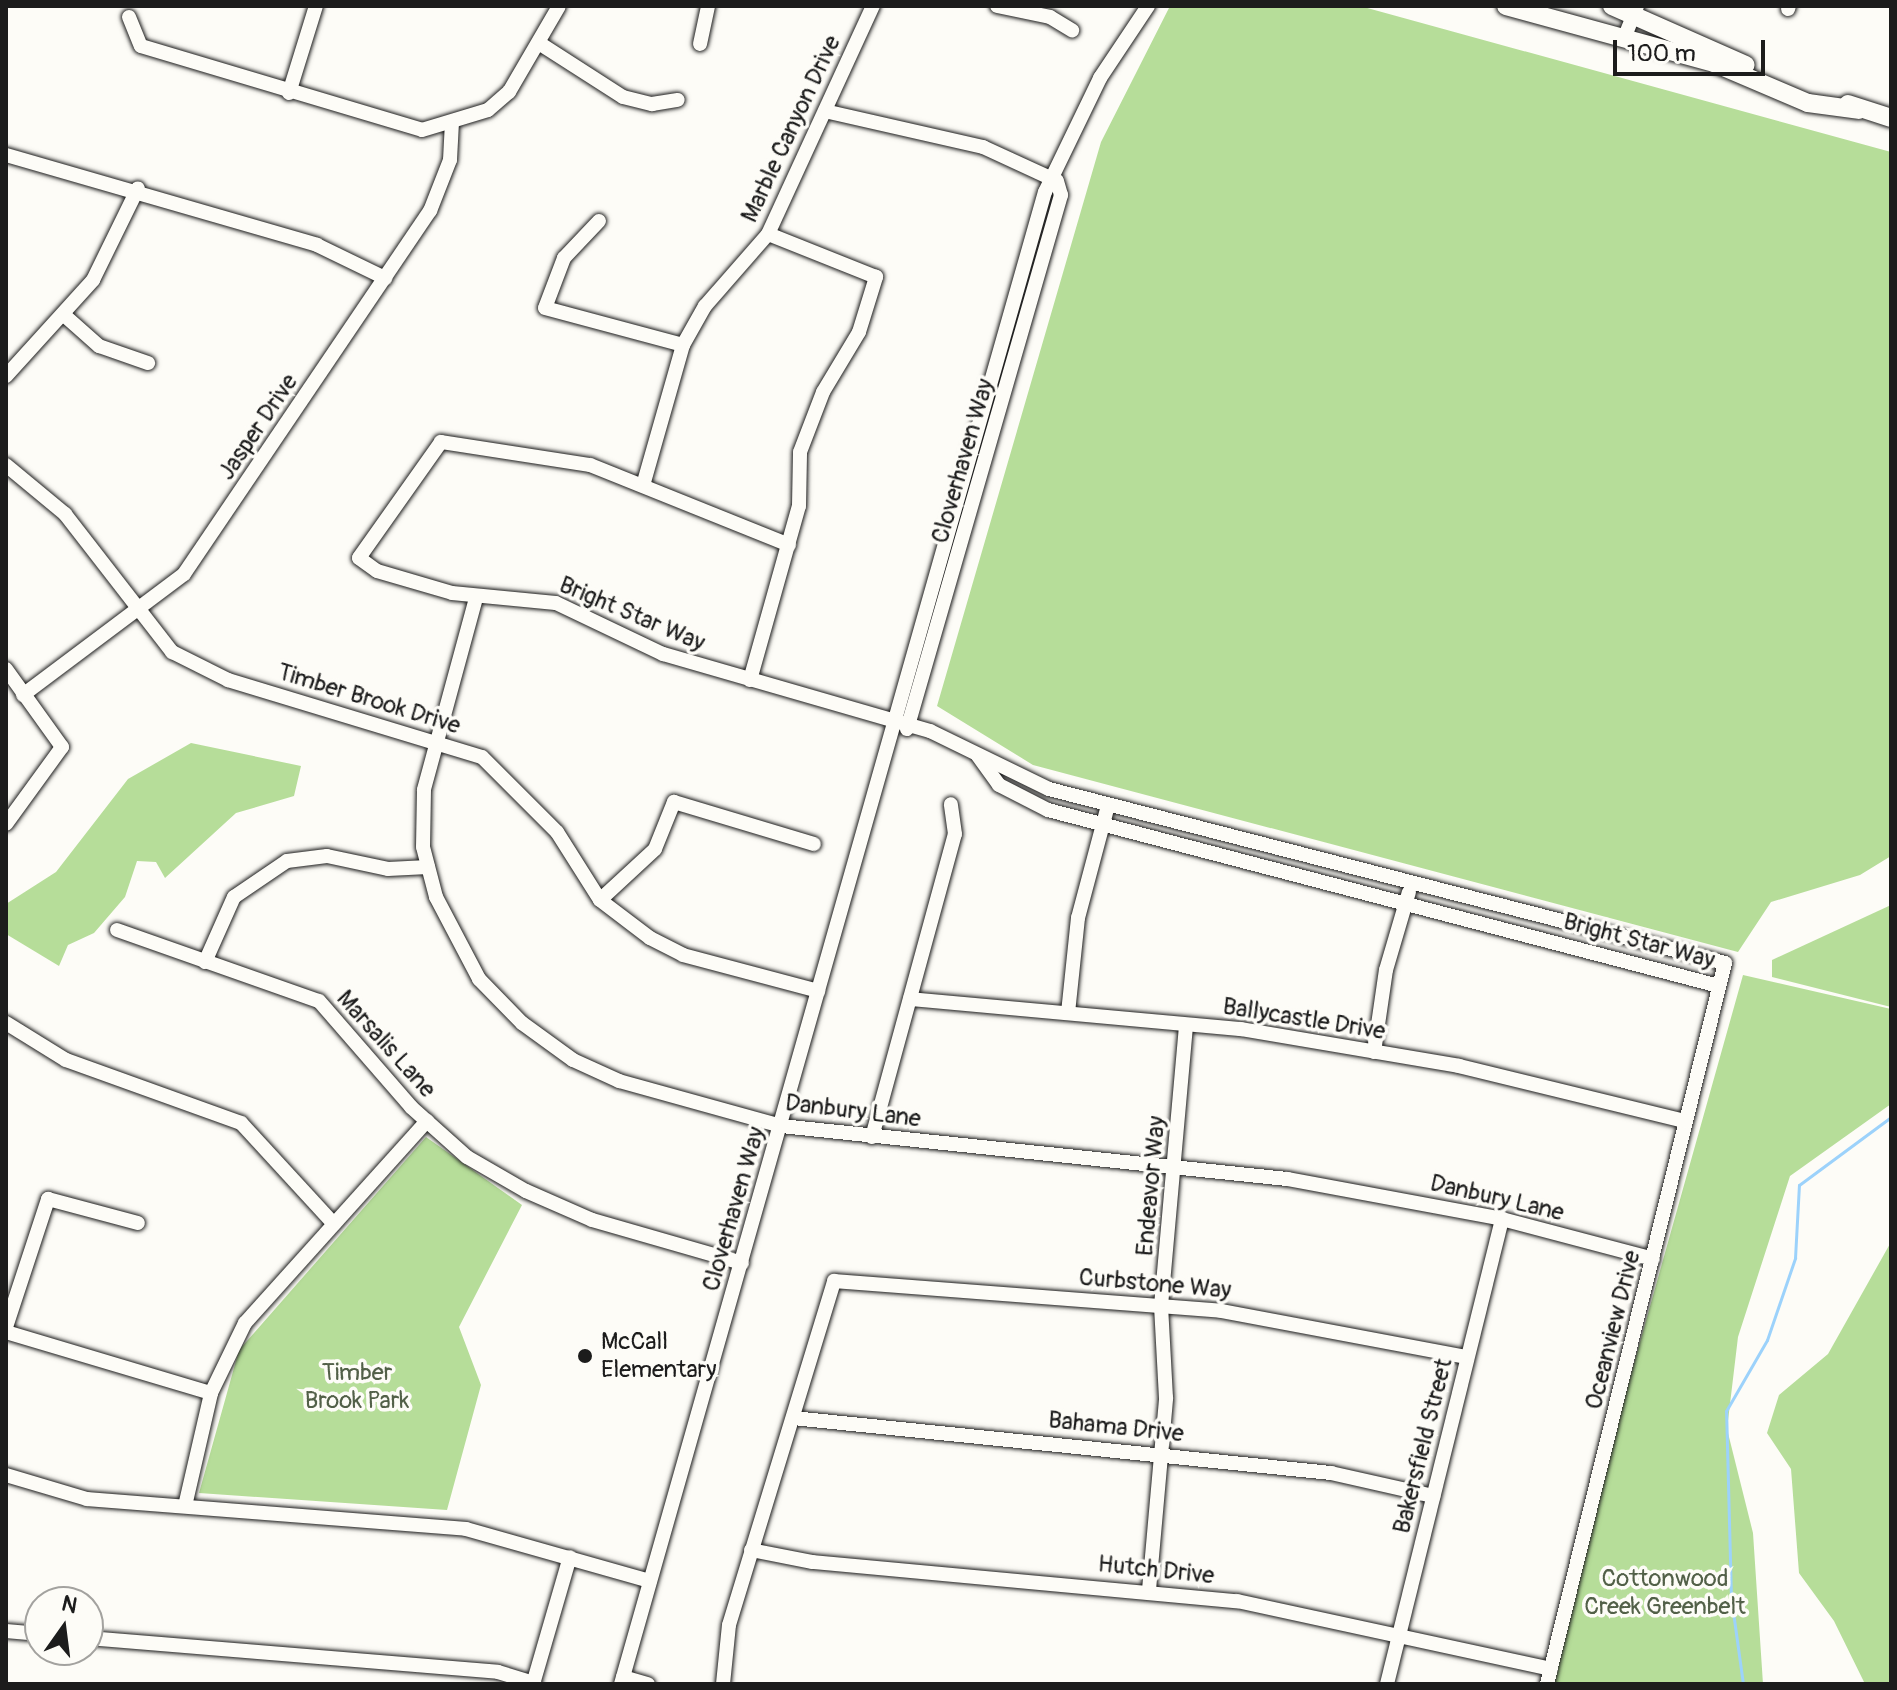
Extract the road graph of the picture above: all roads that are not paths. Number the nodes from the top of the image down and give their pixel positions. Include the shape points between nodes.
1 (316, 6) edge
2 (559, 6) edge
3 (708, 6) edge
4 (873, 6) edge
5 (997, 6) edge
6 (1148, 6) edge
7 (1506, 6) edge
8 (1612, 6) edge
9 (1636, 9) edge
10 (129, 17) dead end
11 (1072, 30) dead end
12 (1625, 36) junction
13 (700, 44) dead end
14 (542, 45) junction
15 (289, 93) junction
16 (678, 100) dead end
17 (1859, 110) junction
18 (829, 112) junction
19 (1891, 118) edge
20 (452, 125) junction
21 (6, 153) edge
22 (1057, 181) junction
23 (138, 188) junction
24 (599, 221) dead end
25 (768, 234) junction
26 (385, 278) junction
27 (64, 315) junction
28 (683, 345) junction
29 (148, 363) dead end
30 (6, 376) edge
31 (6, 465) edge
32 (644, 482) junction
33 (789, 545) junction
34 (476, 598) junction
35 (136, 613) junction
36 (6, 669) edge
37 (750, 680) junction
38 (23, 695) junction
39 (894, 719) junction
40 (911, 725) junction
41 (440, 740) junction
42 (890, 747) junction
43 (978, 756) junction
44 (951, 804) dead end
45 (1108, 805) junction
46 (6, 824) edge
47 (1102, 827) junction
48 (814, 844) dead end
49 (428, 867) junction
50 (1411, 883) junction
51 (600, 900) junction
52 (1406, 901) junction
53 (117, 930) dead end
54 (205, 962) junction
55 (1719, 986) junction
56 (818, 991) junction
57 (910, 999) junction
58 (1068, 1013) junction
59 (6, 1023) edge
60 (1186, 1025) junction
61 (1374, 1052) junction
62 (427, 1121) junction
63 (1685, 1121) junction
64 (781, 1126) junction
65 (872, 1137) junction
66 (1176, 1169) junction
67 (1502, 1219) junction
68 (138, 1223) dead end
69 (334, 1224) junction
70 (1653, 1259) junction
71 (742, 1263) junction
72 (1161, 1306) junction
73 (6, 1330) edge
74 (1467, 1357) junction
75 (211, 1393) junction
76 (793, 1418) junction
77 (1161, 1452) junction
78 (6, 1475) edge
79 (1433, 1496) junction
80 (185, 1506) junction
81 (751, 1550) junction
82 (570, 1557) junction
83 (650, 1581) junction
84 (1149, 1590) junction
85 (1400, 1632) junction
86 (104, 1639) edge
87 (1549, 1677) edge
88 (622, 1680) edge
89 (534, 1683) edge
90 (648, 1684) edge
91 (723, 1684) edge
92 (1387, 1684) edge

1 - 15 street
2 - 14 street
3 - 13 street
4 - 18 street, Marble Canyon Drive
5 - 11 street via 1050,17
6 - 22 street, Cloverhaven Way via 1087,102
7 - 12 main road
8 - 9 main road
9 - 12 street
9 - 17 main road
10 - 15 street via 141,46
12 - 17 main road via 1808,103
14 - 16 street via 623,97 652,104
14 - 20 street via 509,92
15 - 20 street via 400,128
17 - 19 main road
18 - 22 street via 983,147
18 - 25 street, Marble Canyon Drive
20 - 26 street, Jasper Drive via 446,177
21 - 23 street
22 - 39 street, Cloverhaven Way via 1045,192
22 - 40 street, Cloverhaven Way via 1061,195
23 - 26 street via 351,256
23 - 27 street via 102,267
24 - 28 street via 564,258 545,308
25 - 28 street, Marble Canyon Drive via 705,306
25 - 33 street via 876,277 859,332 823,392 800,452
26 - 35 street, Jasper Drive via 184,574
27 - 29 street via 99,346
27 - 30 street
28 - 32 street, Marble Canyon Drive
31 - 35 street, Timber Brook Drive via 65,514
32 - 33 street via 700,515
32 - 34 street, Bright Star Way via 547,455 441,442 359,558 377,571
33 - 37 street
34 - 37 street, Bright Star Way via 556,603 663,654
34 - 41 street, Danbury Lane
35 - 38 street, Jasper Drive
35 - 41 street, Timber Brook Drive via 198,668
36 - 38 street
37 - 39 street, Bright Star Way
38 - 46 street via 62,747
39 - 40 street, Bright Star Way
39 - 42 street, Cloverhaven Way
40 - 42 street, Cloverhaven Way
40 - 43 street, Bright Star Way
41 - 49 street, Danbury Lane via 421,808
41 - 51 street, Timber Brook Drive via 482,757 518,788
42 - 56 street, Cloverhaven Way
43 - 45 street, Bright Star Way via 1049,789
43 - 47 street, Bright Star Way via 999,785
44 - 57 street via 955,834
45 - 47 street
45 - 50 street, Bright Star Way
47 - 52 street, Bright Star Way
47 - 58 street via 1078,918
48 - 51 street via 674,802 655,849
49 - 54 street via 388,869 327,856 287,861 234,897
49 - 64 street, Danbury Lane via 454,940 479,979 546,1043 619,1081
50 - 52 street
50 - 55 street, Bright Star Way via 1725,963
51 - 56 street, Timber Brook Drive via 683,955
52 - 55 street, Bright Star Way
52 - 61 street
53 - 54 street, Marsalis Lane
54 - 62 street, Marsalis Lane via 319,1001
55 - 63 street, Oceanview Drive
56 - 64 street, Cloverhaven Way
57 - 58 street, Ballycastle Drive
57 - 65 street
58 - 60 street, Ballycastle Drive
59 - 69 street via 69,1061 241,1123
60 - 61 street, Ballycastle Drive
60 - 66 street, Endeavor Way
61 - 63 street, Ballycastle Drive
62 - 69 street
62 - 71 street, Marsalis Lane via 467,1157 556,1206
63 - 70 street, Oceanview Drive
64 - 65 street, Danbury Lane
64 - 71 street, Cloverhaven Way
65 - 66 street, Danbury Lane
66 - 67 street, Danbury Lane via 1287,1179
66 - 72 street, Endeavor Way
67 - 70 street, Danbury Lane
67 - 74 street, Bakersfield Street
68 - 73 street via 48,1199
69 - 75 street via 245,1323
70 - 87 street, Oceanview Drive
71 - 83 street, Cloverhaven Way
72 - 74 street, Curbstone Way via 1311,1323
72 - 76 street, Curbstone Way via 834,1281
72 - 77 street, Endeavor Way
73 - 75 street
74 - 79 street, Bakersfield Street
75 - 80 street
76 - 77 street, Bahama Drive
76 - 81 street
77 - 79 street, Bahama Drive via 1331,1473
77 - 84 street, Endeavor Way
78 - 80 street via 87,1499
79 - 85 street, Bakersfield Street
80 - 82 street via 466,1529
81 - 84 street, Hutch Drive via 872,1568
81 - 91 street via 729,1625
82 - 83 street
82 - 89 street
83 - 88 street, Cloverhaven Way
84 - 85 street, Hutch Drive
85 - 87 street, Hutch Drive
85 - 92 street, Bakersfield Street
86 - 89 street via 498,1672
88 - 90 street

